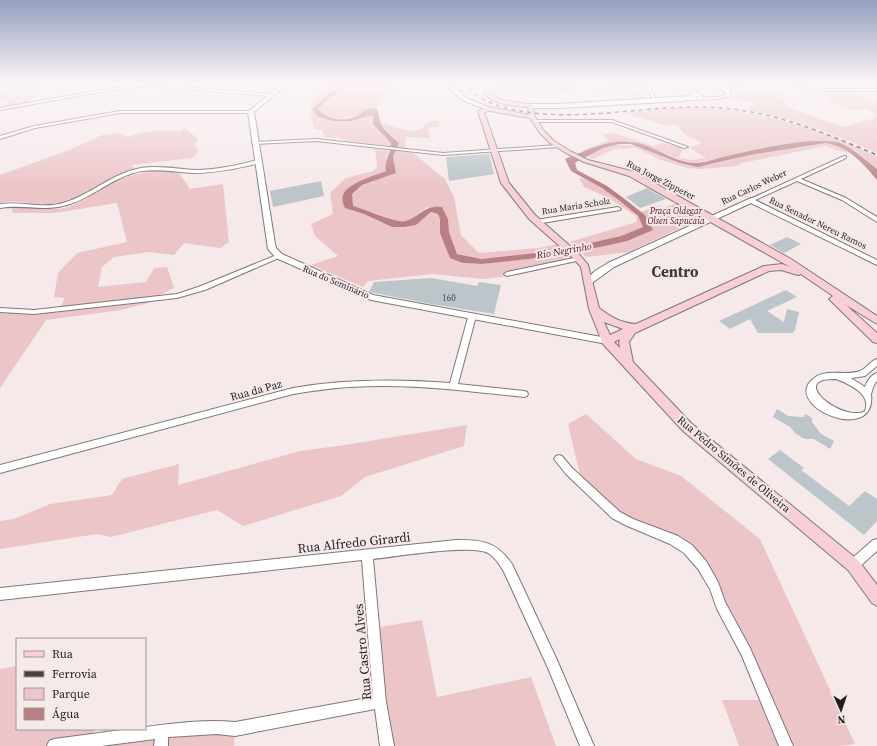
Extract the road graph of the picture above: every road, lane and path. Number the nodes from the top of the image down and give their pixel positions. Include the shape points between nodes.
1 (81, 119) edge
2 (252, 119) edge
3 (483, 119) edge
4 (534, 119) joint
5 (0, 138) edge
6 (254, 143) junction
7 (558, 146) junction
8 (686, 147) dead end
9 (493, 151) junction
10 (844, 157) dead end
11 (258, 162) junction
12 (797, 179) junction
13 (751, 200) junction
14 (0, 206) edge
15 (618, 209) dead end
16 (711, 218) junction
17 (877, 220) edge
18 (536, 222) junction
19 (759, 245) junction
20 (279, 256) junction
21 (578, 258) junction
22 (877, 263) edge
23 (766, 268) junction
24 (507, 274) dead end
25 (589, 281) junction
26 (594, 309) junction
27 (0, 310) edge
28 (472, 316) junction
29 (877, 321) edge
30 (635, 328) junction
31 (877, 339) edge
32 (607, 341) junction
33 (628, 362) junction
34 (877, 362) edge
35 (836, 376) junction
36 (877, 376) edge
37 (453, 386) junction
38 (524, 394) dead end
39 (867, 394) junction
40 (559, 459) dead end
41 (0, 469) edge
42 (877, 544) edge
43 (367, 555) junction
44 (853, 565) junction
45 (0, 594) edge
46 (877, 598) edge
47 (380, 702) junction
48 (162, 731) junction
49 (54, 746) edge
50 (161, 746) edge
51 (387, 746) edge
52 (587, 746) edge
53 (786, 746) edge

1 - 5 street via 34,127
2 - 6 street
3 - 9 main road
4 - 7 main road, Rua Jorge Zipperer via 545,136
4 - 8 street via 612,121
6 - 9 street via 316,140 443,154
6 - 11 street
7 - 9 street
7 - 16 main road, Rua Jorge Zipperer via 586,161 629,173
9 - 18 main road via 505,182
10 - 12 street, Rua Carlos Weber
11 - 14 street via 205,171 160,168 138,170 114,178 65,204 45,206 14,203
11 - 20 street via 272,249
12 - 13 street, Rua Carlos Weber
12 - 17 street via 844,200
13 - 16 street, Rua Carlos Weber
13 - 22 street, Rua Senador Nereu Ramos
15 - 18 street, Rua Maria Scholz
16 - 19 main road, Rua Jorge Zipperer
16 - 25 street, Rua Carlos Weber via 611,265
18 - 21 main road
19 - 23 main road via 772,259
19 - 29 main road, Rua Jorge Zipperer via 788,261
20 - 27 street via 203,288 177,296 39,311
20 - 28 street, Rua do Seminário via 371,297
21 - 24 street
21 - 25 main road, Rua Pedro Simões de Oliveira via 585,267
23 - 30 main road
23 - 31 main road via 782,267 798,272 833,298
25 - 26 main road, Rua Pedro Simões de Oliveira
26 - 30 main road via 616,325
26 - 32 main road, Rua Pedro Simões de Oliveira
28 - 32 street, Rua do Seminário
28 - 37 street
30 - 32 main road
30 - 33 main road via 624,342
32 - 33 main road, Rua Pedro Simões de Oliveira
33 - 44 main road, Rua Pedro Simões de Oliveira via 687,427
34 - 35 street via 857,376
35 - 39 street via 853,383
35 - 39 street via 816,379 812,389 821,402 835,412 853,417 867,415 873,406
36 - 39 street via 870,384
37 - 38 street, Rua da Paz
37 - 41 street, Rua da Paz via 342,384 308,388
40 - 53 street via 616,515 674,540 688,549 702,565 746,652
42 - 44 street
43 - 45 street, Rua Alfredo Girardi
43 - 47 street, Rua Castro Alves
43 - 52 street, Rua Alfredo Girardi via 470,545 490,548 501,556 553,664
44 - 46 main road, Rua Pedro Simões de Oliveira
47 - 48 street via 235,729 218,727
47 - 51 street, Rua Castro Alves
48 - 49 street
48 - 50 street

